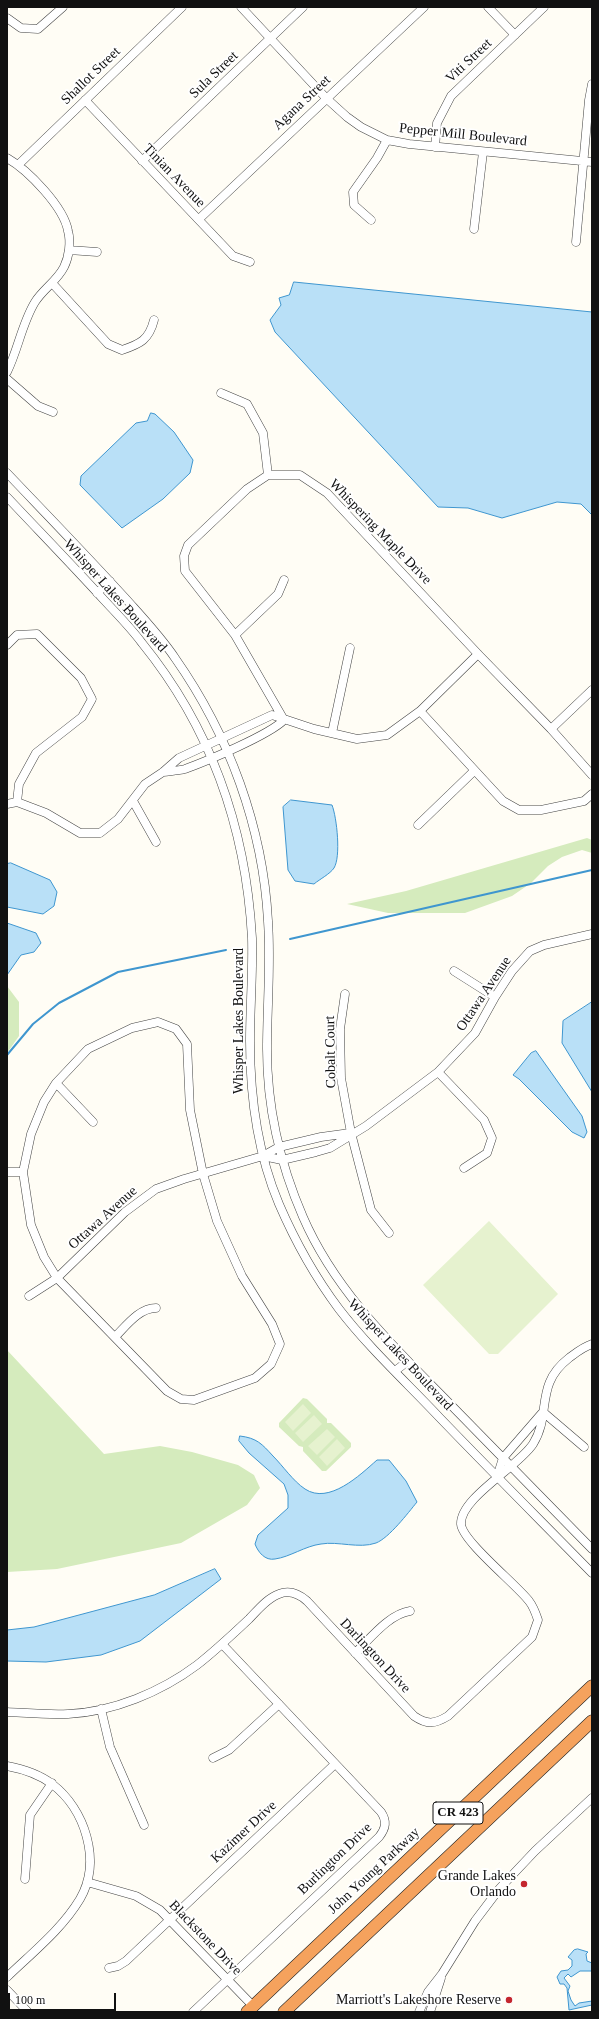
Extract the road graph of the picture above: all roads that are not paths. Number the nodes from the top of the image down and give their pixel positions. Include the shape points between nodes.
1 (63, 7) edge
2 (182, 7) edge
3 (241, 7) edge
4 (303, 7) edge
5 (424, 7) edge
6 (488, 7) edge
7 (544, 7) edge
8 (7, 18) edge
9 (515, 35) junction
10 (270, 38) junction
11 (592, 84) edge
12 (326, 98) junction
13 (85, 100) junction
14 (387, 140) junction
15 (436, 146) junction
16 (483, 152) junction
17 (7, 158) edge
18 (583, 160) junction
19 (142, 161) junction
20 (592, 162) edge
21 (18, 165) junction
22 (199, 219) junction
23 (371, 220) dead end
24 (474, 229) dead end
25 (576, 242) dead end
26 (69, 250) junction
27 (97, 252) dead end
28 (250, 262) dead end
29 (52, 283) junction
30 (154, 320) dead end
31 (7, 372) edge
32 (7, 379) edge
33 (221, 393) dead end
34 (53, 412) dead end
35 (7, 473) edge
36 (268, 475) junction
37 (7, 497) edge
38 (284, 580) dead end
39 (110, 581) junction
40 (97, 593) junction
41 (235, 635) junction
42 (7, 645) edge
43 (350, 648) dead end
44 (478, 654) junction
45 (592, 690) edge
46 (420, 711) junction
47 (284, 720) junction
48 (551, 729) junction
49 (332, 733) junction
50 (221, 738) junction
51 (206, 745) junction
52 (227, 750) junction
53 (211, 757) junction
54 (474, 771) junction
55 (163, 772) junction
56 (592, 775) edge
57 (592, 794) edge
58 (132, 801) junction
59 (17, 802) junction
60 (7, 804) edge
61 (418, 825) dead end
62 (156, 842) dead end
63 (592, 934) edge
64 (454, 971) dead end
65 (345, 994) dead end
66 (495, 996) junction
67 (438, 1072) junction
68 (56, 1083) junction
69 (93, 1122) dead end
70 (351, 1133) junction
71 (279, 1147) junction
72 (263, 1156) junction
73 (282, 1160) junction
74 (464, 1168) dead end
75 (7, 1172) edge
76 (23, 1172) junction
77 (203, 1174) junction
78 (389, 1233) dead end
79 (57, 1278) junction
80 (29, 1296) dead end
81 (156, 1308) dead end
82 (115, 1337) junction
83 (592, 1344) edge
84 (408, 1361) junction
85 (395, 1371) junction
86 (542, 1412) junction
87 (584, 1447) dead end
88 (503, 1458) junction
89 (512, 1467) junction
90 (497, 1477) junction
91 (592, 1549) edge
92 (592, 1573) edge
93 (410, 1611) dead end
94 (222, 1644) junction
95 (355, 1653) junction
96 (592, 1686) edge
97 (278, 1704) junction
98 (101, 1709) junction
99 (7, 1712) edge
100 (592, 1721) edge
101 (213, 1758) dead end
102 (335, 1764) junction
103 (7, 1766) edge
104 (52, 1783) junction
105 (592, 1798) edge
106 (144, 1825) dead end
107 (24, 1879) dead end
108 (87, 1882) junction
109 (170, 1919) junction
110 (109, 1968) dead end
111 (442, 1974) junction
112 (7, 1977) edge
113 (228, 1980) junction
114 (7, 1990) edge
115 (250, 2009) edge
116 (28, 2012) edge
117 (193, 2012) edge
118 (284, 2012) edge
119 (419, 2012) edge
120 (430, 2012) edge

1 - 8 street via 38,29 21,28
2 - 13 street, Shallot Street
3 - 10 street, Pepper Mill Boulevard
4 - 10 street, Sula Street
5 - 12 street, Agana Street
6 - 9 street
7 - 9 street, Viti Street
9 - 15 street, Viti Street via 451,96 437,123
10 - 12 street, Pepper Mill Boulevard
10 - 19 street, Sula Street
11 - 18 street
12 - 14 street, Pepper Mill Boulevard via 347,117
12 - 22 street, Agana Street
13 - 19 street, Tinian Avenue
13 - 21 street, Shallot Street
14 - 15 street, Pepper Mill Boulevard
14 - 23 street via 352,192 354,205
15 - 16 street, Pepper Mill Boulevard
16 - 18 street, Pepper Mill Boulevard
16 - 24 street
17 - 21 street
18 - 20 street, Pepper Mill Boulevard
18 - 25 street
19 - 22 street, Tinian Avenue
21 - 26 street via 56,205 68,231
22 - 28 street, Tinian Avenue via 233,256
26 - 27 street
26 - 29 street via 64,267
29 - 30 street via 108,344 122,350 141,343 152,330
29 - 31 street via 35,301
32 - 34 street via 38,406
33 - 36 street via 246,404 263,433
35 - 39 street, Whisper Lakes Boulevard
36 - 41 street via 242,494 188,545 184,556 185,571
36 - 44 street, Whispering Maple Drive via 300,475 327,493
37 - 40 street, Whisper Lakes Boulevard
38 - 41 street via 278,594
39 - 40 street
39 - 50 street, Whisper Lakes Boulevard via 174,656 197,692
40 - 51 street, Whisper Lakes Boulevard via 141,640 164,671
41 - 47 street
42 - 59 street via 17,635 37,634 81,678 92,699 82,717 36,754 19,784
43 - 49 street
44 - 46 street
44 - 48 street, Whispering Maple Drive
45 - 48 street
46 - 49 street via 387,736 357,739
46 - 54 street
47 - 49 street
47 - 50 street via 272,715
47 - 52 street via 277,727
48 - 56 street, Whispering Maple Drive
50 - 51 street
50 - 52 street, Whisper Lakes Boulevard
51 - 53 street, Whisper Lakes Boulevard
51 - 55 street via 178,758
52 - 53 street
52 - 71 street, Whisper Lakes Boulevard via 256,833 263,873 268,920 268,1085
53 - 55 street via 183,769
53 - 72 street, Whisper Lakes Boulevard via 229,802 241,847 248,895 252,941 251,1084
54 - 57 street via 503,801 519,810 541,810 584,801
54 - 61 street
55 - 58 street via 145,784
58 - 59 street via 118,819 100,833 80,833 46,813
58 - 62 street
59 - 60 street
63 - 66 street, Ottawa Avenue via 544,945 530,951
64 - 66 street
65 - 70 street, Cobalt Court via 340,1029 341,1078
66 - 67 street, Ottawa Avenue via 475,1033
67 - 70 street, Ottawa Avenue via 366,1126
67 - 74 street via 484,1120 492,1138 486,1153
68 - 69 street
68 - 76 street via 44,1102 31,1134
68 - 77 street via 88,1049 132,1028 158,1022 176,1029 187,1044 190,1110
70 - 71 street, Ottawa Avenue
70 - 73 street, Ottawa Avenue via 330,1148
70 - 78 street, Cobalt Court via 371,1210
71 - 72 street, Ottawa Avenue
71 - 73 street, Whisper Lakes Boulevard
72 - 73 street, Ottawa Avenue
72 - 77 street, Ottawa Avenue
72 - 85 street, Whisper Lakes Boulevard via 278,1202 300,1249 322,1286 360,1334
73 - 84 street, Whisper Lakes Boulevard via 304,1220 330,1268 365,1316
75 - 76 street
76 - 79 street via 31,1225 44,1257
77 - 79 street, Ottawa Avenue via 156,1189 125,1212
77 - 82 street via 217,1221 242,1276 272,1324 280,1344 271,1364 255,1378 194,1400 181,1399 167,1391
79 - 80 street, Ottawa Avenue
79 - 82 street
81 - 82 street via 141,1313
83 - 86 street via 583,1346 557,1367 548,1383
84 - 85 street
84 - 88 street, Whisper Lakes Boulevard
85 - 90 street, Whisper Lakes Boulevard
86 - 87 street
86 - 88 street
86 - 89 street via 539,1433 532,1446
88 - 89 street, Whisper Lakes Boulevard
88 - 90 street
89 - 90 street
89 - 91 street, Whisper Lakes Boulevard
90 - 92 street, Whisper Lakes Boulevard
90 - 95 street, Darlington Drive via 464,1512 461,1525 470,1540 530,1602 538,1620 532,1637 448,1716 437,1723 423,1722 414,1716
93 - 95 street via 391,1620
94 - 95 street, Darlington Drive via 272,1597 288,1592 306,1601
94 - 97 street, Burlington Drive
94 - 98 street, Darlington Drive via 196,1666 165,1686 124,1703
96 - 115 highway, John Young Parkway / CR 423
97 - 101 street via 229,1750
97 - 102 street, Burlington Drive
98 - 99 street, Darlington Drive via 68,1714
98 - 106 street via 110,1747
100 - 118 highway, CR 423
102 - 109 street, Kazimer Drive
102 - 113 street, Burlington Drive via 381,1812 385,1821 384,1831
103 - 104 street via 30,1771
104 - 107 street via 30,1815
104 - 108 street via 72,1804 83,1825 90,1855
105 - 111 street via 500,1888 475,1921
108 - 109 street, Blackstone Drive via 136,1896 155,1906
108 - 112 street via 80,1898 60,1926
109 - 110 street, Kazimer Drive via 123,1964
109 - 113 street, Blackstone Drive
111 - 119 street via 428,1992
111 - 120 street
113 - 115 street, Blackstone Drive
113 - 117 street, Burlington Drive
114 - 116 street

